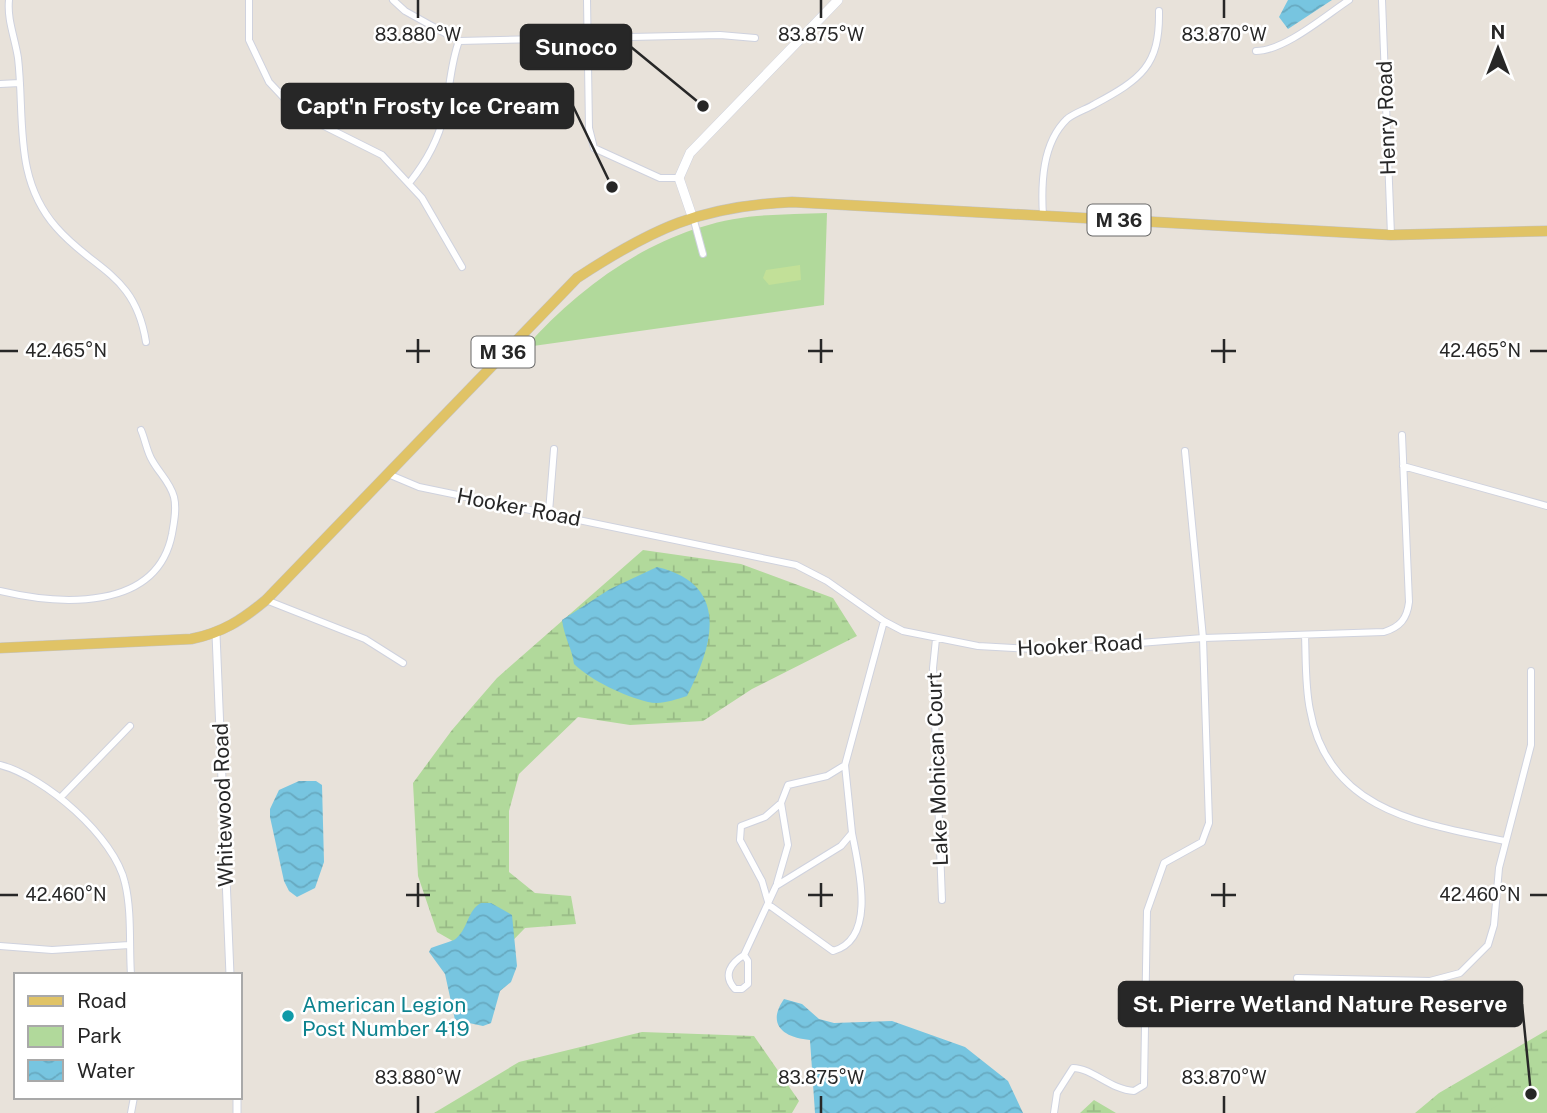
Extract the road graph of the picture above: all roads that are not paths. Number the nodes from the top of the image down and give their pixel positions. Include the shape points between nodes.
1 (9, 0) edge
2 (249, 0) edge
3 (393, 0) edge
4 (587, 0) edge
5 (838, 0) edge
6 (1349, 0) edge
7 (1382, 0) edge
8 (1159, 11) dead end
9 (587, 38) junction
10 (754, 38) dead end
11 (459, 41) junction
12 (1256, 51) dead end
13 (20, 83) junction
14 (0, 84) edge
15 (679, 178) junction
16 (410, 182) junction
17 (692, 216) junction
18 (1043, 216) junction
19 (1547, 231) edge
20 (1391, 235) junction
21 (703, 254) dead end
22 (462, 267) dead end
23 (145, 342) dead end
24 (141, 430) dead end
25 (1402, 435) dead end
26 (554, 449) dead end
27 (1185, 451) dead end
28 (1403, 466) junction
29 (388, 474) junction
30 (1547, 506) edge
31 (549, 512) junction
32 (0, 591) edge
33 (267, 600) junction
34 (884, 621) junction
35 (216, 634) junction
36 (1305, 635) junction
37 (1203, 638) junction
38 (936, 639) junction
39 (0, 649) edge
40 (403, 663) dead end
41 (1531, 671) dead end
42 (130, 726) dead end
43 (0, 765) edge
44 (845, 765) junction
45 (60, 798) junction
46 (781, 803) junction
47 (852, 833) junction
48 (1506, 841) junction
49 (776, 886) junction
50 (942, 900) dead end
51 (769, 905) junction
52 (129, 945) junction
53 (0, 946) edge
54 (744, 955) junction
55 (131, 973) edge
56 (230, 973) edge
57 (1297, 978) dead end
58 (1054, 1113) edge

1 - 13 street
2 - 16 street via 249,40 269,82 298,113 382,155
3 - 11 street via 405,12
4 - 9 street
5 - 15 main road via 690,153
6 - 12 street via 1285,42
7 - 20 street, Henry Road
8 - 18 street via 1160,38 1150,65 1135,81 1067,119 1052,141 1044,169
9 - 10 street
9 - 11 street
9 - 15 street via 589,128 594,148 660,178
11 - 16 street via 444,115 429,156
13 - 14 street
13 - 23 street via 26,177 35,198 57,229 132,297
15 - 17 main road
16 - 22 street
17 - 18 main road, M 36 via 792,202
17 - 21 street
17 - 29 main road, M 36 via 611,255 577,278
18 - 20 main road, M 36
19 - 20 main road, M 36
24 - 32 street via 174,497 170,546 155,570 132,589 109,598
25 - 28 street, Hooker Road
26 - 31 street
27 - 37 street
28 - 30 street
28 - 36 street, Hooker Road via 1409,602 1405,619 1384,632
29 - 31 street, Hooker Road via 419,487
29 - 33 main road, M 36
31 - 34 street, Hooker Road via 796,565
33 - 35 main road, M 36
33 - 40 street via 365,639
34 - 38 street, Hooker Road
34 - 44 street
35 - 39 main road, M 36
35 - 56 street, Whitewood Road
36 - 37 street, Hooker Road
36 - 48 street via 1310,711 1322,745 1351,786 1368,800 1411,821
37 - 38 street, Hooker Road via 1050,650
37 - 58 street via 1209,823 1202,842 1164,863 1147,911 1144,1085 1134,1091 1118,1090 1073,1068 1057,1093
38 - 50 street, Lake Mohican Court via 933,668
41 - 48 street via 1531,745
42 - 45 street
43 - 45 street via 32,776
44 - 46 street via 827,776 788,785
44 - 47 street
45 - 52 street via 103,842 121,870
46 - 49 street via 788,845
46 - 51 street via 772,813 739,829
47 - 49 street via 841,846
47 - 51 street via 862,914 855,934 842,947 831,950
48 - 57 street via 1488,945 1460,973 1430,981
49 - 51 street
51 - 54 street
52 - 53 street via 52,950
52 - 55 street
54 - 54 street via 748,984 735,989 728,975 730,967

